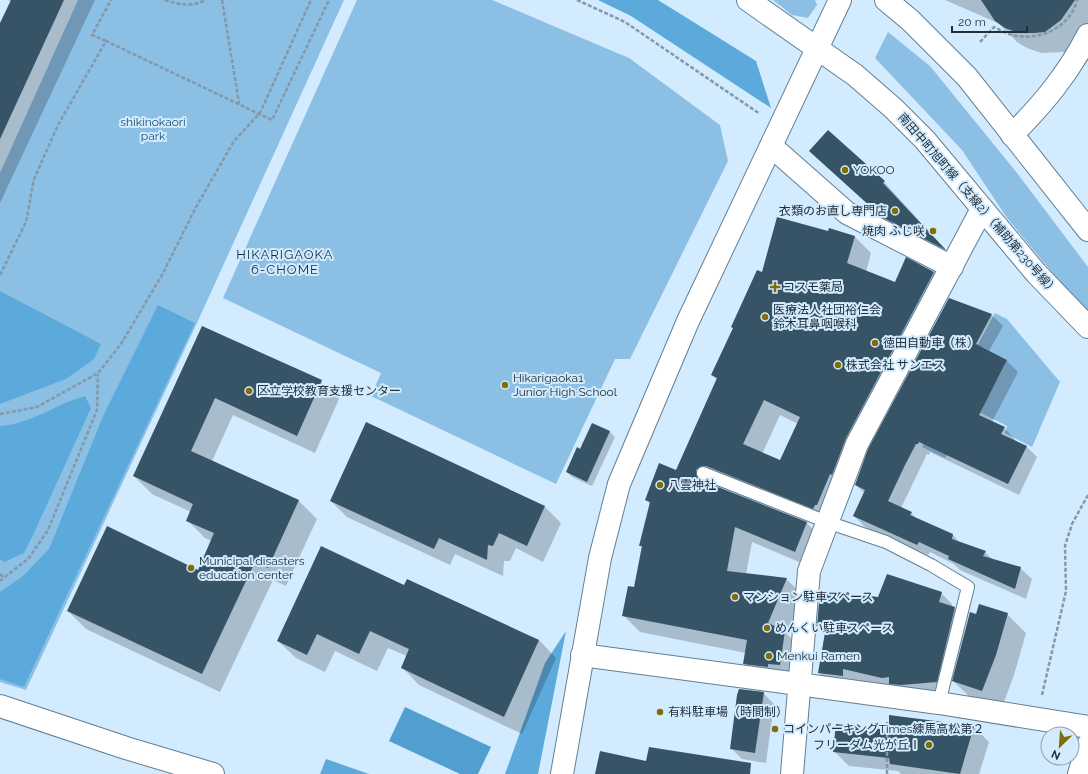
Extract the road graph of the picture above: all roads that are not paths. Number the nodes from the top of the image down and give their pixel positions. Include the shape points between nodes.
1 (748, 0) edge
2 (840, 0) edge
3 (886, 0) edge
4 (1088, 35) edge
5 (817, 49) junction
6 (1012, 135) junction
7 (771, 146) junction
8 (982, 209) junction
9 (1088, 230) edge
10 (952, 267) junction
11 (1088, 327) edge
12 (703, 473) dead end
13 (827, 522) junction
14 (582, 655) junction
15 (798, 685) junction
16 (939, 703) junction
17 (0, 706) edge
18 (1088, 727) edge
19 (1088, 746) edge
20 (213, 774) edge
21 (562, 774) edge
22 (792, 774) edge
23 (1079, 774) edge

1 - 5 street, 南田中町旭町線（支線2）（補助第230号線）
2 - 5 street
3 - 6 street via 910,20 967,77
4 - 6 street via 1076,58 1042,105
5 - 7 street
5 - 8 street, 南田中町旭町線（支線2）（補助第230号線） via 855,75 893,108 925,140
6 - 9 street
7 - 10 street via 846,213
7 - 14 street via 688,321 619,484 600,558
8 - 10 street
8 - 11 street, 南田中町旭町線（支線2）（補助第230号線） via 1036,273
10 - 13 street via 857,444
12 - 13 lane
13 - 15 street via 809,571
13 - 16 lane via 886,542 968,587
14 - 15 street
14 - 21 street
15 - 16 street
15 - 22 street
16 - 18 street
17 - 20 street
19 - 23 street

